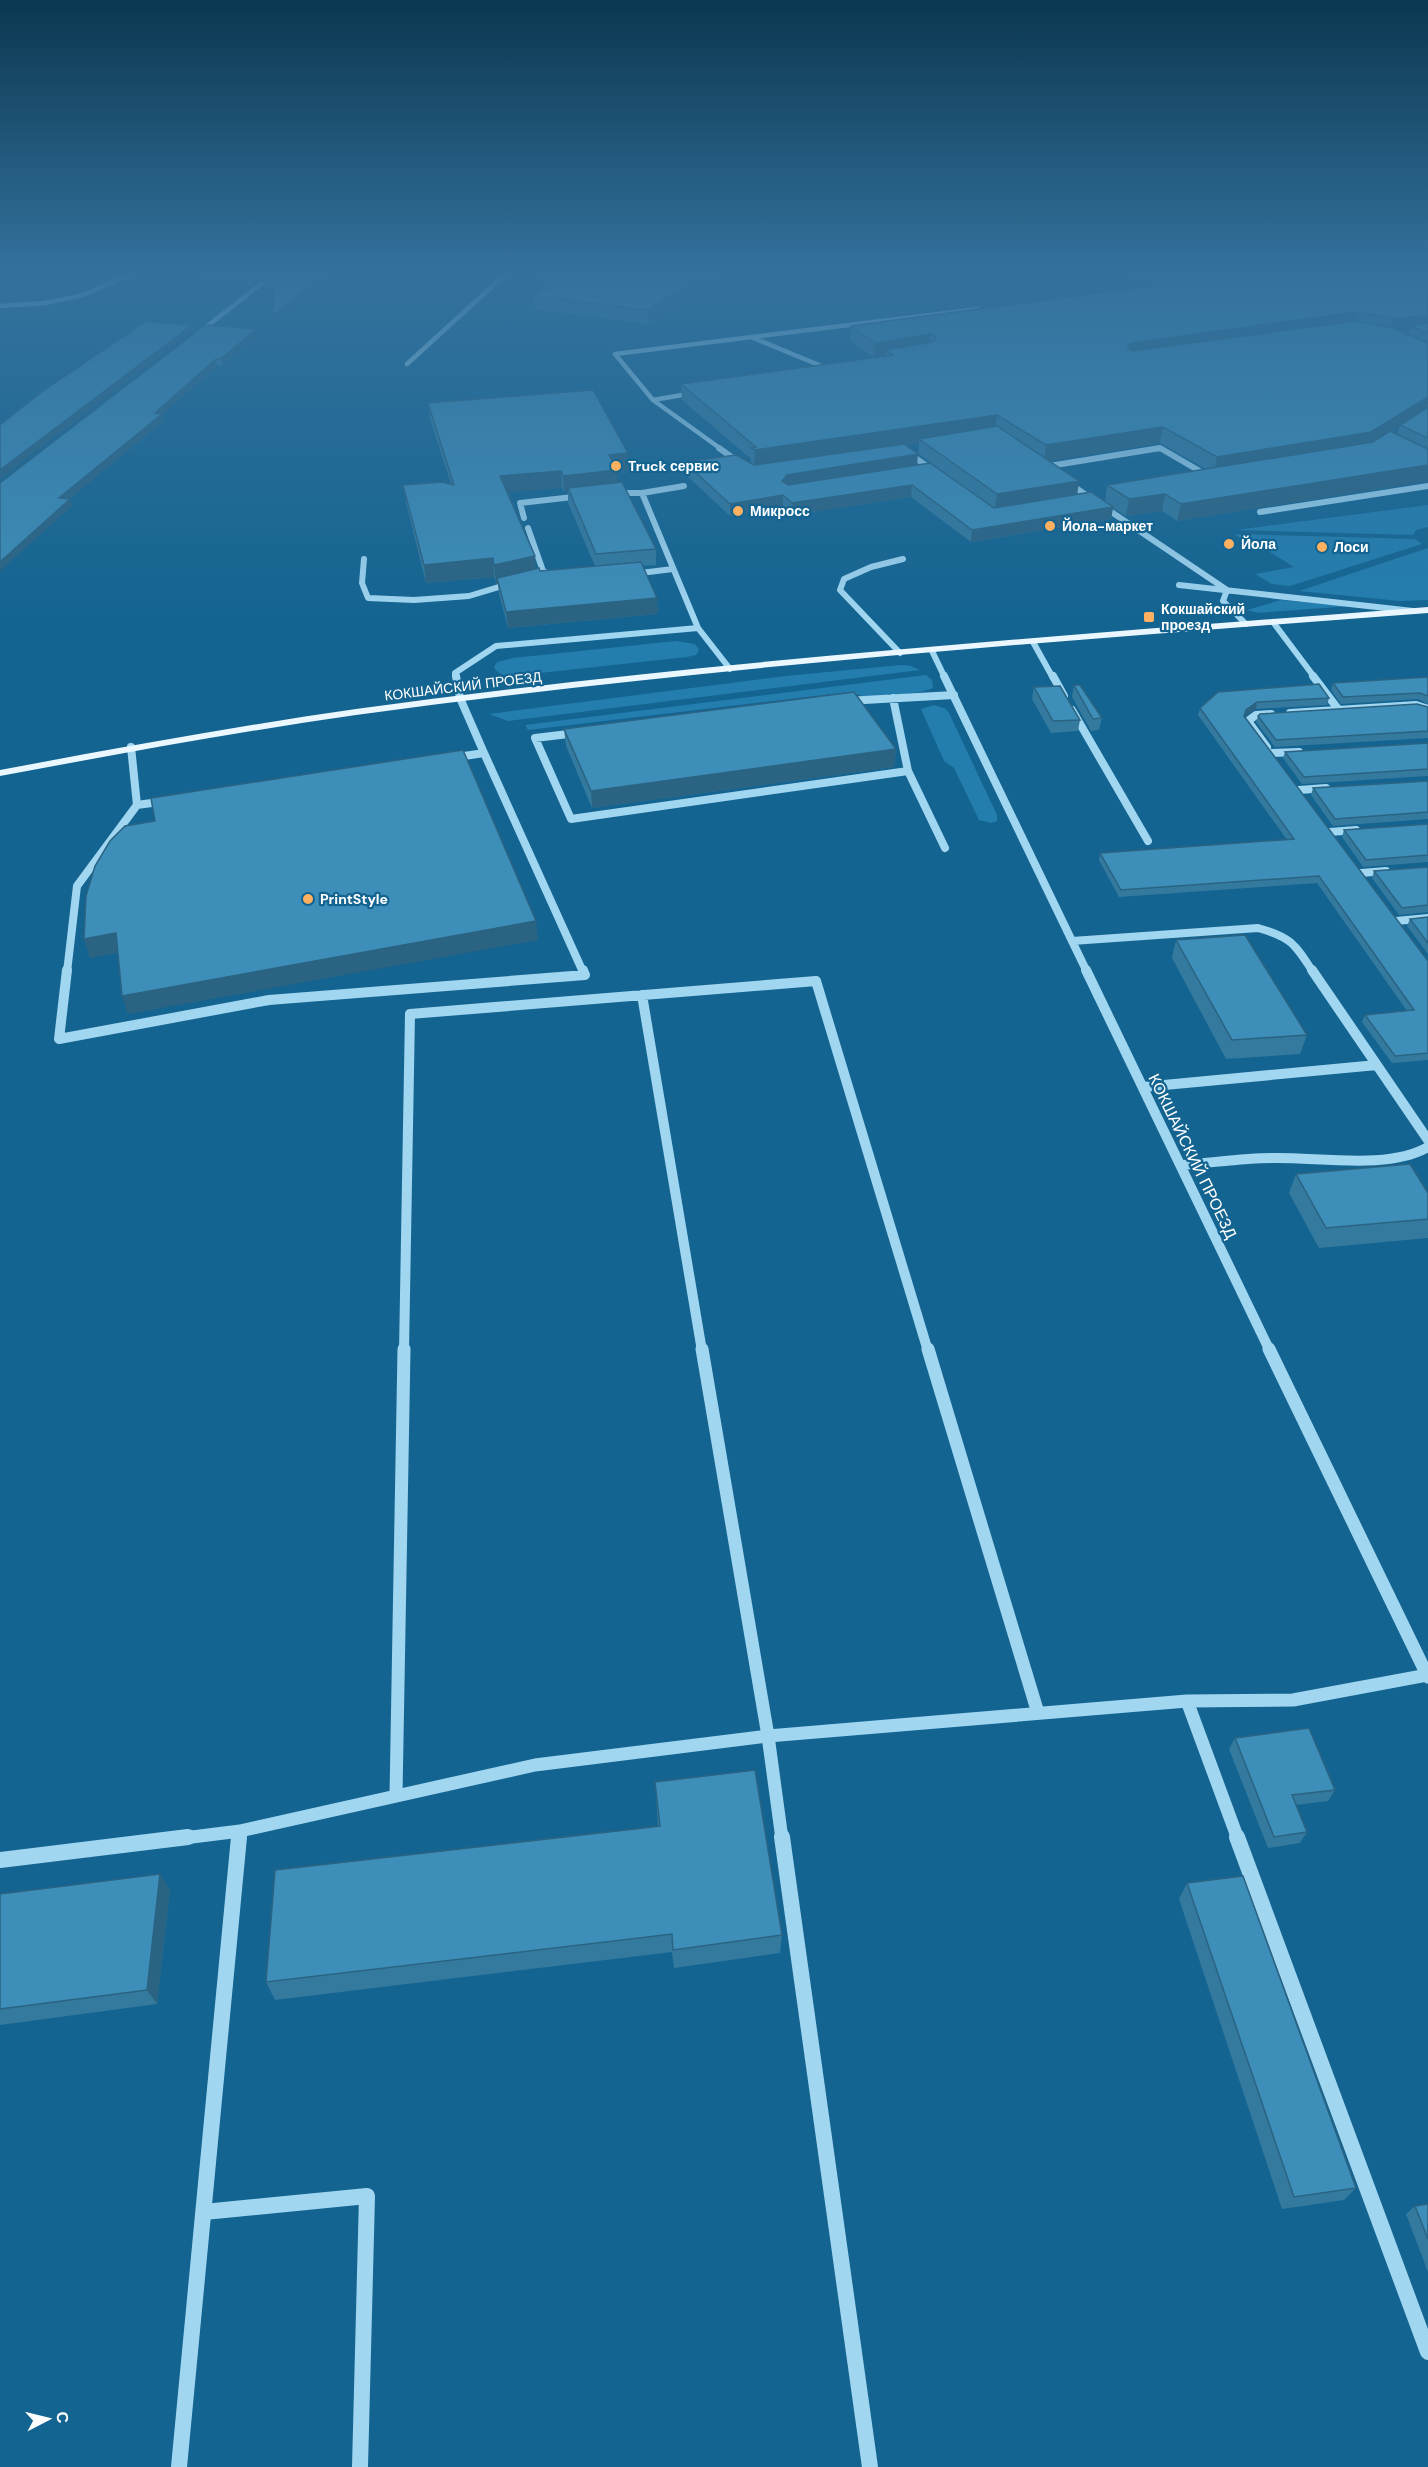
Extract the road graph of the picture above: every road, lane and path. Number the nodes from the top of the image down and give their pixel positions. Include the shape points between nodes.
1 (642, 386) edge
2 (698, 393) edge
3 (653, 400) junction
4 (916, 448) edge
5 (1034, 461) edge
6 (744, 466) edge
7 (1043, 467) junction
8 (932, 470) junction
9 (920, 471) edge
10 (1053, 473) edge
11 (940, 476) edge
12 (1063, 480) edge
13 (1202, 480) edge
14 (684, 486) edge
15 (1428, 486) edge
16 (609, 493) edge
17 (642, 493) junction
18 (586, 496) edge
19 (1102, 497) edge
20 (1092, 498) junction
21 (1081, 500) edge
22 (1260, 512) edge
23 (524, 518) dead end
24 (528, 528) dead end
25 (364, 559) dead end
26 (903, 559) dead end
27 (673, 569) junction
28 (629, 574) edge
29 (553, 576) junction
30 (564, 576) edge
31 (535, 579) edge
32 (517, 582) edge
33 (1179, 585) dead end
34 (1227, 590) junction
35 (1428, 610) edge
36 (1416, 611) junction
37 (1274, 622) junction
38 (1246, 624) junction
39 (698, 628) junction
40 (1033, 642) junction
41 (932, 651) junction
42 (900, 654) junction
43 (730, 669) junction
44 (954, 695) junction
45 (460, 698) junction
46 (893, 698) junction
47 (839, 702) edge
48 (1338, 709) junction
49 (1428, 709) edge
50 (582, 732) edge
51 (131, 747) junction
52 (1305, 751) edge
53 (484, 753) junction
54 (1272, 753) junction
55 (438, 760) edge
56 (1279, 762) edge
57 (908, 771) junction
58 (0, 773) edge
59 (1292, 781) edge
60 (1334, 788) edge
61 (1299, 790) junction
62 (1305, 798) edge
63 (172, 800) edge
64 (137, 805) junction
65 (1324, 823) edge
66 (1363, 830) edge
67 (1330, 832) junction
68 (1148, 840) dead end
69 (1336, 840) edge
70 (945, 849) dead end
71 (1355, 865) edge
72 (1394, 871) edge
73 (1361, 873) junction
74 (1368, 883) edge
75 (1389, 911) edge
76 (1428, 918) edge
77 (1396, 921) junction
78 (1403, 929) edge
79 (1072, 941) junction
80 (642, 995) junction
81 (1377, 1065) junction
82 (1143, 1087) junction
83 (1428, 1140) edge
84 (1428, 1147) edge
85 (1181, 1165) junction
86 (1427, 1676) edge
87 (1187, 1701) junction
88 (1038, 1713) junction
89 (768, 1736) junction
90 (396, 1796) junction
91 (240, 1831) junction
92 (0, 1860) edge
93 (204, 2212) junction
94 (1428, 2352) edge
95 (179, 2467) edge
96 (360, 2467) edge
97 (870, 2467) edge

1 - 3 street
2 - 3 street
3 - 6 street
4 - 8 street via 904,450
5 - 7 street
7 - 10 street
7 - 13 street via 1160,448 1213,478
8 - 9 street
8 - 11 street
12 - 20 street
14 - 17 street
15 - 22 street
16 - 17 street
17 - 27 street
18 - 23 street via 520,503
19 - 20 street
20 - 21 street
20 - 34 street
24 - 29 street via 543,571
25 - 32 street via 362,583 368,598 470,597
26 - 42 street via 844,579 840,590
27 - 28 street
27 - 39 street
29 - 30 street
29 - 31 street
33 - 34 street
34 - 36 street
34 - 38 street via 1223,601
35 - 36 main road, КОКШАЙСКИЙ ПРОЕЗД
36 - 37 main road, КОКШАЙСКИЙ ПРОЕЗД
37 - 38 main road, КОКШАЙСКИЙ ПРОЕЗД
37 - 48 street
38 - 40 main road, КОКШАЙСКИЙ ПРОЕЗД
39 - 43 street
39 - 45 street via 496,646 454,674
40 - 41 main road, КОКШАЙСКИЙ ПРОЕЗД
40 - 68 street
41 - 42 main road, КОКШАЙСКИЙ ПРОЕЗД
41 - 44 street, КОКШАЙСКИЙ ПРОЕЗД
42 - 43 main road, КОКШАЙСКИЙ ПРОЕЗД
43 - 45 main road, КОКШАЙСКИЙ ПРОЕЗД
44 - 46 street
44 - 79 street, КОКШАЙСКИЙ ПРОЕЗД
45 - 51 main road, КОКШАЙСКИЙ ПРОЕЗД
45 - 53 street
46 - 47 street
46 - 57 street
48 - 49 street via 1416,705
48 - 54 street via 1256,716 1248,721
50 - 57 street via 535,738 571,819
51 - 58 main road, КОКШАЙСКИЙ ПРОЕЗД
51 - 64 street
52 - 54 street
53 - 55 street
53 - 64 street via 585,975 269,1000 59,1039 77,886
54 - 56 street
57 - 70 street
59 - 61 street
60 - 61 street
61 - 62 street
63 - 64 street
65 - 67 street
66 - 67 street
67 - 69 street
71 - 73 street
72 - 73 street
73 - 74 street
75 - 77 street
76 - 77 street
77 - 78 street
79 - 81 street via 1258,928 1277,933 1294,943
79 - 82 street, КОКШАЙСКИЙ ПРОЕЗД
80 - 88 street via 816,981
80 - 89 street
80 - 90 street via 410,1014
81 - 82 street
81 - 83 street
82 - 85 street, КОКШАЙСКИЙ ПРОЕЗД
84 - 85 street via 1423,1152 1391,1158 1270,1157
85 - 86 street, КОКШАЙСКИЙ ПРОЕЗД
86 - 87 street via 1293,1700
87 - 88 street
87 - 94 street
88 - 89 street
89 - 90 street via 535,1765
89 - 97 street
90 - 91 street
91 - 92 street
91 - 93 street
93 - 95 street
93 - 96 street via 367,2196

